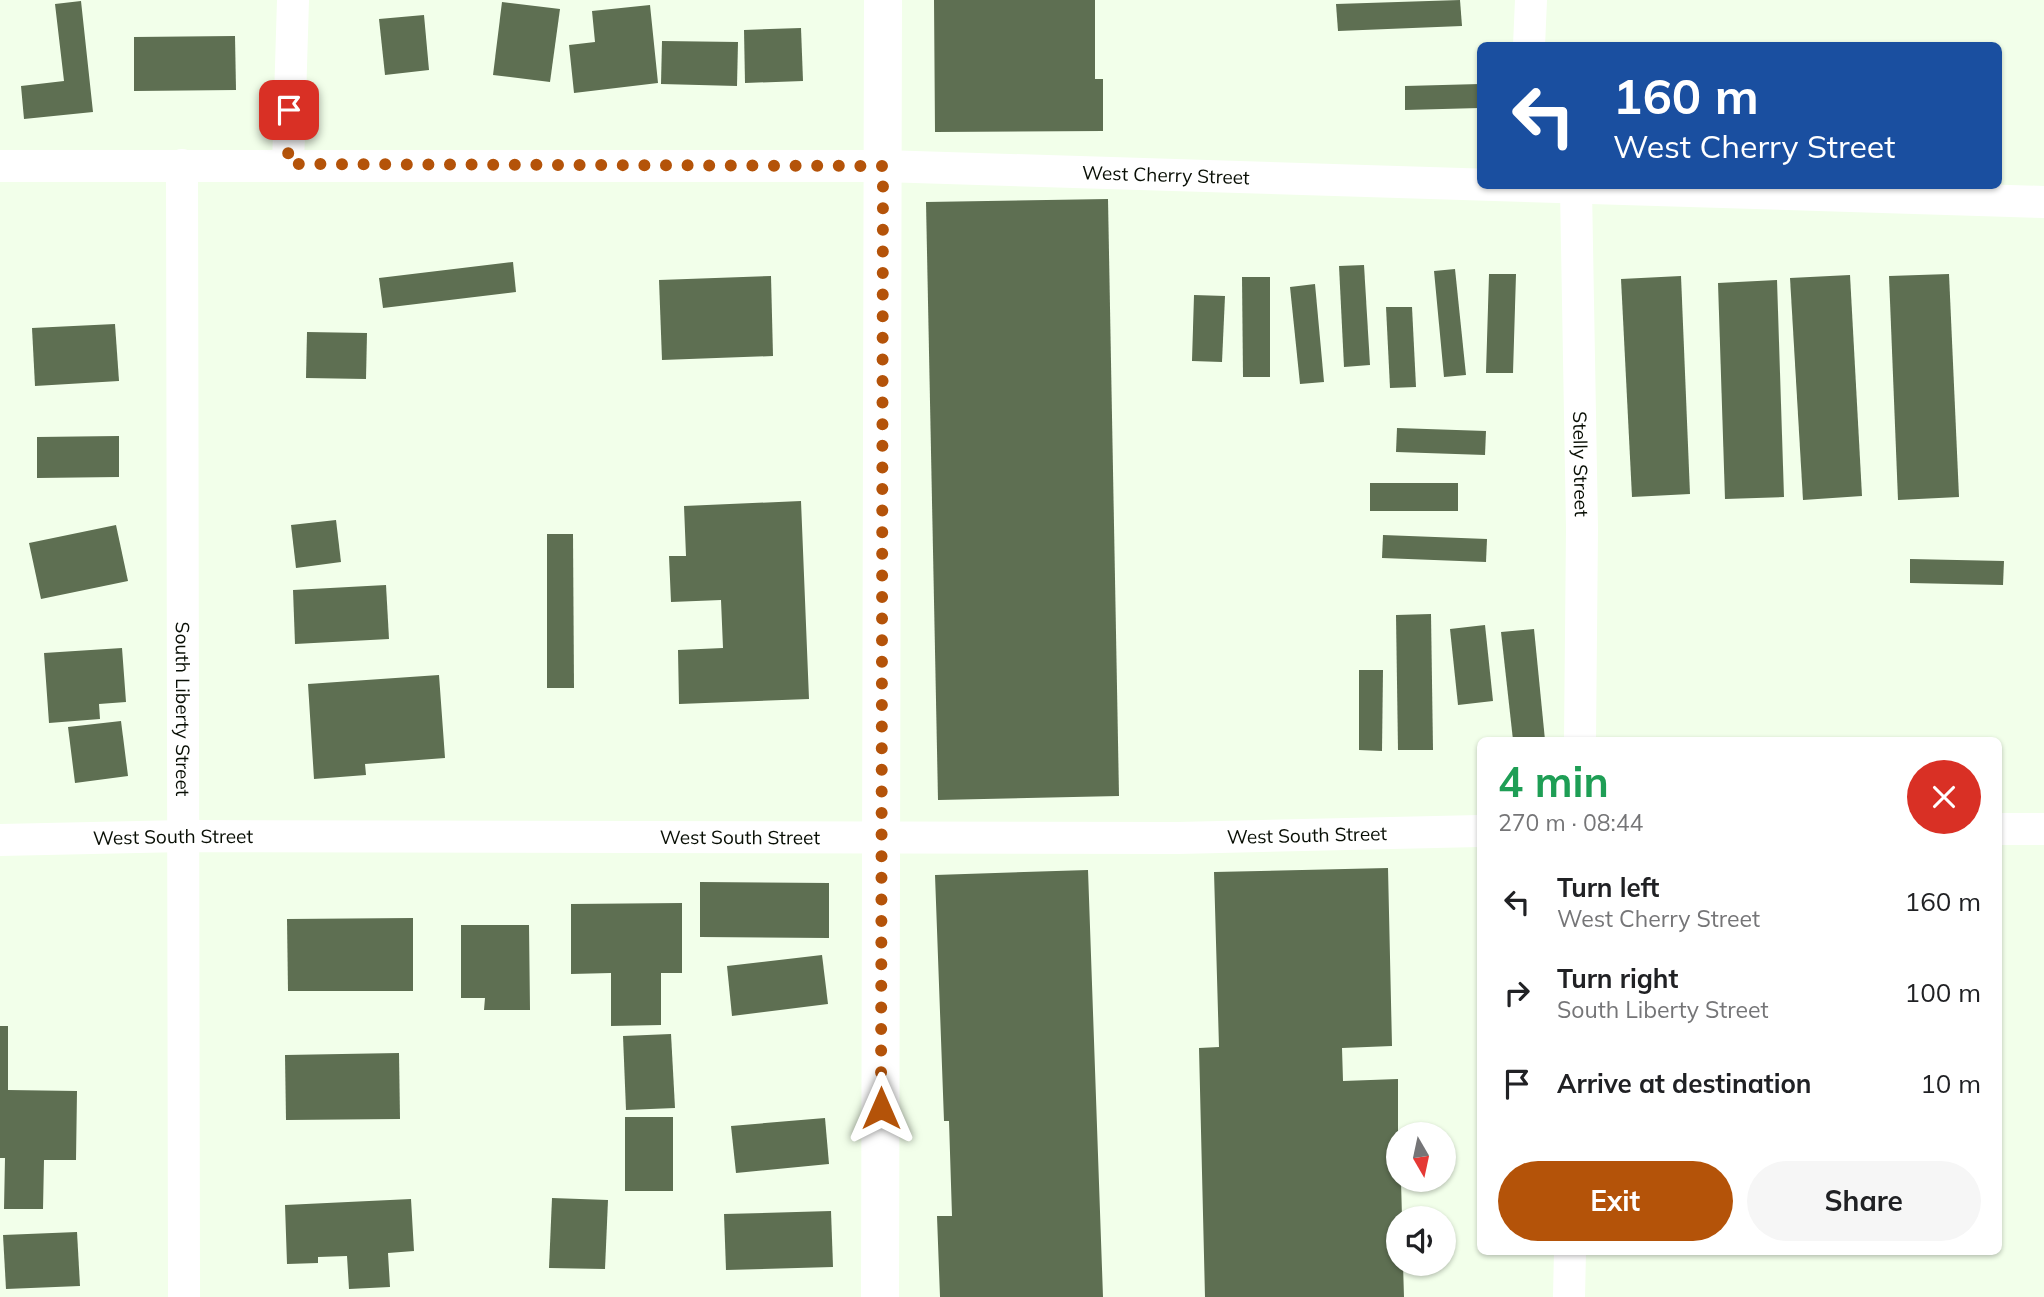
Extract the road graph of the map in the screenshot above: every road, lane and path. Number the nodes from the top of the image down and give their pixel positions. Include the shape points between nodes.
1 (292, 0) edge
2 (883, 0) edge
3 (1531, 0) edge
4 (1529, 42) edge
5 (288, 164) junction
6 (182, 165) junction
7 (0, 166) edge
8 (883, 166) junction
9 (1477, 185) edge
10 (1576, 189) joint
11 (2044, 202) edge
12 (1580, 737) edge
13 (2002, 829) edge
14 (2044, 829) edge
15 (1477, 831) edge
16 (184, 836) junction
17 (881, 839) junction
18 (0, 840) edge
19 (1570, 1255) edge
20 (184, 1297) edge
21 (880, 1297) edge
22 (1569, 1297) edge

1 - 5 street
2 - 8 street
3 - 4 street
5 - 6 street, West Cherry Street
5 - 8 street, West Cherry Street
6 - 7 street
6 - 16 street, South Liberty Street
8 - 9 street, West Cherry Street
8 - 17 street
10 - 11 street, West Cherry Street
10 - 12 street, Stelly Street
13 - 14 street
15 - 17 street, West South Street
16 - 17 street, West South Street
16 - 18 street, West South Street
16 - 20 street, South Liberty Street
17 - 21 street
19 - 22 street

